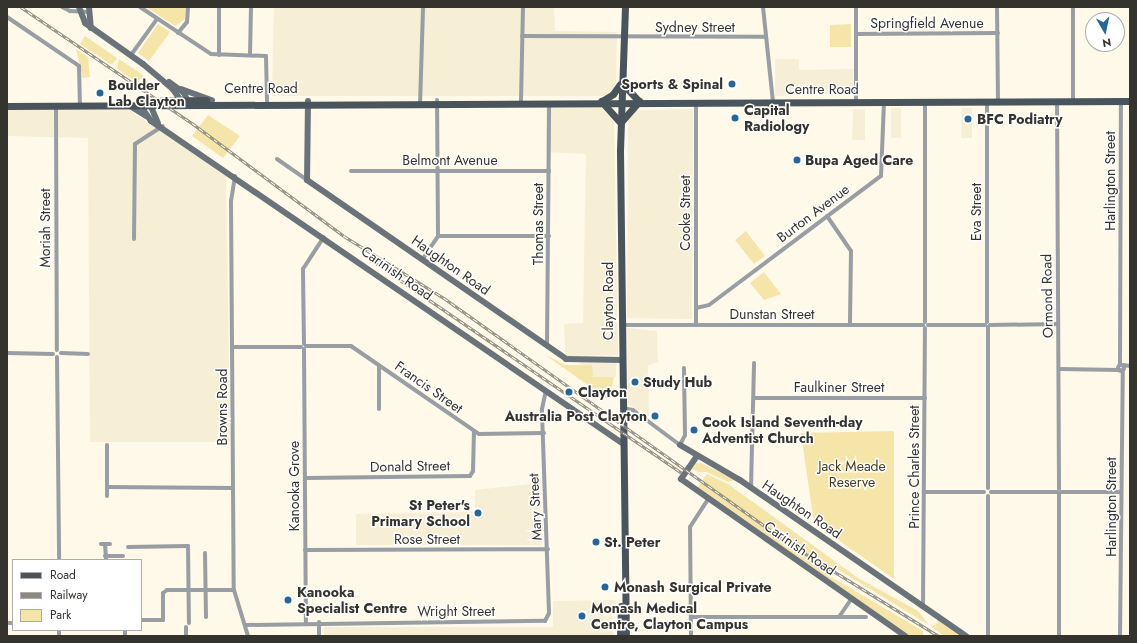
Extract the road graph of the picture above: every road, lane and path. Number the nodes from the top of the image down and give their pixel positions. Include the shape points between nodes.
1 (62, 7) edge
2 (140, 7) edge
3 (188, 7) edge
4 (219, 7) edge
5 (250, 7) edge
6 (423, 7) edge
7 (523, 7) edge
8 (625, 7) edge
9 (763, 7) edge
10 (856, 7) edge
11 (997, 7) edge
12 (1073, 7) edge
13 (89, 9) edge
14 (80, 10) edge
15 (7, 17) edge
16 (157, 19) junction
17 (91, 28) junction
18 (178, 33) junction
19 (998, 33) junction
20 (856, 34) junction
21 (522, 36) junction
22 (624, 37) junction
23 (766, 38) junction
24 (131, 55) junction
25 (219, 55) junction
26 (250, 55) junction
27 (622, 82) junction
28 (174, 87) junction
29 (170, 100) junction
30 (212, 100) junction
31 (267, 101) junction
32 (601, 101) junction
33 (621, 101) junction
34 (639, 101) junction
35 (987, 101) junction
36 (998, 101) junction
37 (1057, 101) junction
38 (1074, 101) junction
39 (1121, 101) junction
40 (1130, 101) edge
41 (7, 102) edge
42 (517, 102) junction
43 (549, 102) junction
44 (696, 102) junction
45 (773, 102) junction
46 (856, 102) junction
47 (884, 102) junction
48 (925, 102) junction
49 (80, 103) junction
50 (186, 103) junction
51 (308, 103) junction
52 (420, 103) junction
53 (437, 103) junction
54 (146, 104) junction
55 (7, 106) edge
56 (56, 106) junction
57 (130, 106) junction
58 (157, 106) junction
59 (146, 116) junction
60 (159, 122) junction
61 (620, 123) junction
62 (277, 159) dead end
63 (351, 171) dead end
64 (437, 171) junction
65 (549, 171) junction
66 (235, 175) junction
67 (307, 180) junction
68 (827, 216) junction
69 (438, 236) junction
70 (549, 236) junction
71 (325, 237) junction
72 (134, 239) dead end
73 (422, 260) junction
74 (696, 308) junction
75 (696, 324) junction
76 (1058, 324) junction
77 (622, 325) junction
78 (850, 325) junction
79 (925, 325) junction
80 (988, 325) junction
81 (547, 346) junction
82 (233, 347) junction
83 (304, 347) junction
84 (7, 354) edge
85 (57, 354) junction
86 (88, 354) dead end
87 (622, 360) junction
88 (754, 363) dead end
89 (379, 366) junction
90 (1130, 366) edge
91 (684, 368) dead end
92 (1121, 368) junction
93 (1059, 370) junction
94 (546, 390) junction
95 (754, 398) junction
96 (925, 398) junction
97 (622, 408) junction
98 (379, 409) dead end
99 (646, 420) junction
100 (622, 423) junction
101 (474, 431) junction
102 (544, 433) junction
103 (622, 443) junction
104 (680, 445) junction
105 (106, 446) dead end
106 (697, 456) junction
107 (305, 478) junction
108 (107, 487) junction
109 (233, 488) junction
110 (751, 488) junction
111 (988, 488) junction
112 (925, 492) junction
113 (984, 492) junction
114 (991, 492) junction
115 (1059, 492) junction
116 (1121, 492) junction
117 (107, 496) dead end
118 (988, 496) junction
119 (708, 499) junction
120 (110, 544) dead end
121 (128, 547) dead end
122 (548, 549) junction
123 (305, 550) junction
124 (205, 553) dead end
125 (123, 556) dead end
126 (105, 558) edge
127 (59, 559) edge
128 (188, 590) junction
129 (205, 590) junction
130 (234, 590) junction
131 (623, 596) junction
132 (852, 598) junction
133 (923, 607) junction
134 (866, 616) dead end
135 (206, 617) dead end
136 (691, 617) junction
137 (839, 617) junction
138 (142, 620) edge
139 (545, 621) joint
140 (306, 622) junction
141 (319, 622) junction
142 (247, 625) junction
143 (186, 636) edge
144 (248, 636) edge
145 (319, 636) edge
146 (620, 636) edge
147 (626, 636) edge
148 (691, 636) edge
149 (905, 636) edge
150 (966, 636) edge
151 (988, 636) edge
152 (1059, 636) edge
153 (1120, 636) edge

1 - 14 street
2 - 16 street
3 - 18 street via 187,22
4 - 25 street
5 - 26 street
6 - 52 street
7 - 21 street
8 - 22 main road, Clayton Road
9 - 23 street
10 - 20 street
11 - 19 street
12 - 38 street
13 - 14 street
13 - 17 street
14 - 17 street
15 - 49 street via 79,66
16 - 18 street
16 - 24 street
17 - 24 street
18 - 25 street via 211,54
19 - 20 street, Springfield Avenue
19 - 36 street
20 - 46 street
21 - 22 street, Sydney Street
21 - 42 street
22 - 23 street, Sydney Street
22 - 27 main road, Clayton Road
23 - 45 street
24 - 28 street
25 - 26 street
26 - 31 street via 264,55 268,59
27 - 32 main road via 614,94
27 - 33 main road, Clayton Road
27 - 34 main road via 629,94
28 - 29 street
28 - 30 street
28 - 50 street
29 - 50 main road, Centre Road
29 - 54 main road, Centre Road
30 - 31 main road, Centre Road
30 - 50 main road, Centre Road
31 - 51 main road, Centre Road
32 - 33 main road, Centre Road
32 - 43 main road, Centre Road
32 - 61 main road
33 - 34 main road, Centre Road
33 - 61 main road, Clayton Road
34 - 44 main road, Centre Road
34 - 61 main road
35 - 36 main road, Centre Road
35 - 48 main road, Centre Road
35 - 80 street, Eva Street
36 - 37 main road, Centre Road
37 - 38 main road, Centre Road
37 - 76 street, Ormond Road
38 - 39 main road, Centre Road
39 - 40 main road, Centre Road
39 - 92 street, Harlington Street
41 - 49 main road, Centre Road
42 - 43 main road, Centre Road
42 - 53 main road, Centre Road
43 - 65 street, Thomas Street
44 - 45 main road, Centre Road
44 - 74 street, Cooke Street
45 - 46 main road, Centre Road
46 - 47 main road, Centre Road
47 - 48 main road, Centre Road
47 - 68 street, Burton Avenue via 881,176
48 - 79 street, Prince Charles Street
49 - 54 main road, Centre Road
49 - 56 main road, Centre Road
49 - 57 main road, Centre Road
50 - 51 main road, Centre Road
50 - 58 main road, Centre Road
51 - 52 main road, Centre Road
51 - 67 street
52 - 53 main road, Centre Road
53 - 64 street
54 - 57 main road, Centre Road
54 - 58 main road, Centre Road
54 - 59 street
54 - 60 street, Carinish Road
55 - 56 main road, Centre Road
56 - 85 street, Moriah Street
57 - 59 street, Carinish Road
58 - 60 street
59 - 60 street, Carinish Road
60 - 66 street, Carinish Road
60 - 72 street via 135,144
61 - 77 main road, Clayton Road
62 - 67 street, Haughton Road
63 - 64 street, Belmont Avenue
64 - 65 street, Belmont Avenue
64 - 69 street
65 - 70 street, Thomas Street
66 - 71 street, Carinish Road
66 - 82 street, Browns Road via 231,201
67 - 73 street, Haughton Road
68 - 74 street, Burton Avenue via 709,305
68 - 78 street via 851,251
69 - 70 street
69 - 73 street
70 - 81 street, Thomas Street
71 - 83 street, Kanooka Grove via 304,269
71 - 94 street, Carinish Road
73 - 81 street, Haughton Road
74 - 75 street, Cooke Street
75 - 77 street, Dunstan Street
75 - 78 street, Dunstan Street
76 - 80 street, Dunstan Street
76 - 93 street, Ormond Road
77 - 87 main road, Clayton Road
78 - 79 street, Dunstan Street
79 - 80 street, Dunstan Street
79 - 96 street, Prince Charles Street
80 - 111 street, Eva Street
81 - 87 street, Haughton Road via 566,359
82 - 83 street, Francis Street
82 - 109 street, Browns Road
83 - 89 street, Francis Street via 351,346
83 - 107 street, Kanooka Grove
84 - 85 street
85 - 86 street
85 - 127 street, Moriah Street
87 - 97 main road, Clayton Road
88 - 95 street
89 - 98 street
89 - 101 street, Francis Street
90 - 92 street
91 - 104 street via 685,435
92 - 93 street
92 - 116 street, Harlington Street
93 - 115 street, Ormond Road
94 - 102 street, Mary Street
94 - 103 street, Carinish Road
95 - 96 street, Faulkiner Street
95 - 110 street
96 - 112 street, Prince Charles Street
97 - 99 street, Haughton Road via 633,410
97 - 100 main road, Clayton Road
99 - 100 street via 630,415
99 - 104 street, Haughton Road
100 - 103 main road, Clayton Road
101 - 102 street
101 - 107 street, Donald Street via 473,471 470,476
102 - 122 street, Mary Street
103 - 131 main road, Clayton Road
104 - 106 street, Haughton Road
105 - 108 street
106 - 110 street, Haughton Road
106 - 119 street, Carinish Road via 681,479
107 - 123 street, Kanooka Grove
108 - 109 street
108 - 117 street
109 - 130 street, Browns Road
110 - 133 street, Haughton Road
111 - 113 street
111 - 114 street
112 - 113 street
112 - 133 street, Prince Charles Street
113 - 118 street
114 - 115 street
114 - 118 street
115 - 116 street
115 - 152 street, Ormond Road
116 - 153 street, Harlington Street
118 - 151 street
119 - 132 street, Carinish Road
119 - 136 street via 690,527
120 - 126 street via 103,544
121 - 128 street via 188,546
122 - 123 street, Rose Street
122 - 139 street, Mary Street via 550,613
123 - 140 street, Kanooka Grove
124 - 129 street
125 - 126 street
128 - 129 street
128 - 138 street via 164,591 163,620
128 - 143 street
129 - 130 street
129 - 135 street
130 - 142 street, Browns Road
131 - 146 main road, Clayton Road
131 - 147 main road, Clayton Road
132 - 137 street
132 - 149 street, Carinish Road
133 - 150 street, Haughton Road
134 - 137 street
136 - 137 street
136 - 148 street
139 - 141 street, Wright Street
140 - 141 street, Wright Street
140 - 142 street, Wright Street
141 - 145 street
142 - 144 street, Browns Road

